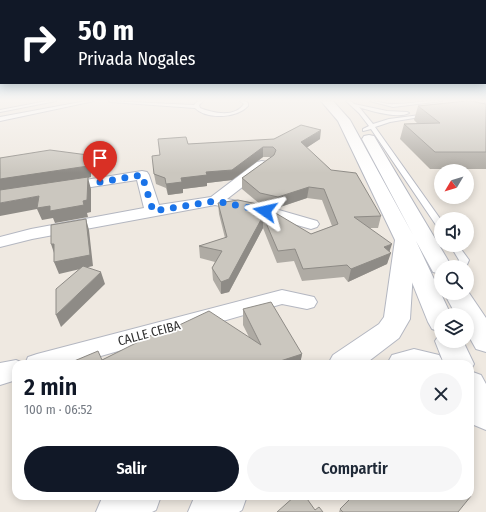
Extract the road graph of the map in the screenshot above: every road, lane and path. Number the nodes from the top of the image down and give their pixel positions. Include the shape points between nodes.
1 (346, 125) edge
2 (365, 125) edge
3 (366, 125) edge
4 (377, 125) edge
5 (368, 128) junction
6 (268, 161) edge
7 (52, 189) edge
8 (215, 201) junction
9 (153, 211) junction
10 (434, 217) edge
11 (311, 224) dead end
12 (405, 240) junction
13 (0, 242) edge
14 (437, 260) edge
15 (460, 300) edge
16 (307, 302) dead end
17 (435, 308) edge
18 (486, 341) edge
19 (452, 348) edge
20 (52, 360) edge
21 (349, 360) edge
22 (457, 360) edge
23 (12, 371) edge
24 (0, 374) edge
25 (474, 392) edge
26 (486, 414) edge
27 (136, 500) edge
28 (223, 500) edge
29 (116, 512) edge
30 (208, 512) edge

1 - 12 main road
2 - 5 main road
3 - 5 lane
4 - 5 lane
5 - 10 lane
5 - 14 main road
6 - 8 street
7 - 9 street via 142,175
8 - 9 street
8 - 11 street
9 - 13 street
12 - 17 main road
12 - 21 main road via 397,319 389,331
15 - 18 main road
16 - 20 street, CALLE CEIBA via 282,297
19 - 22 main road
23 - 24 street
25 - 26 main road
27 - 29 main road
28 - 30 main road

